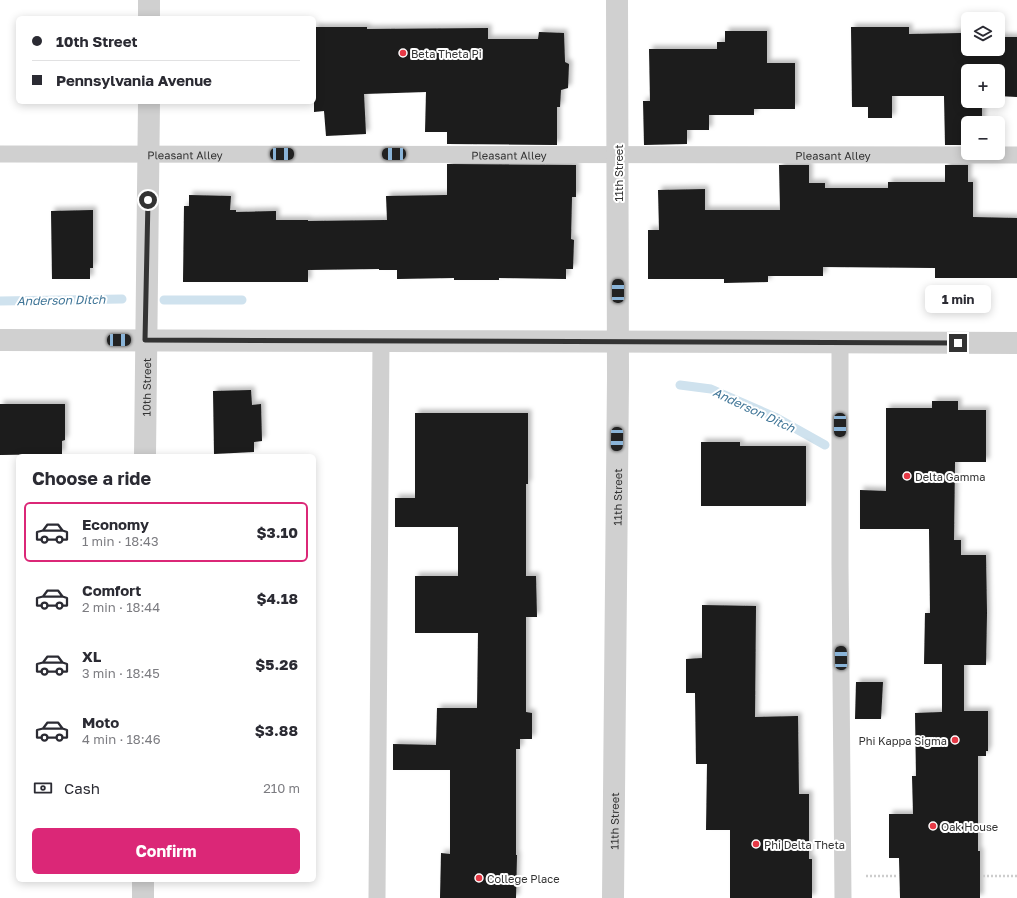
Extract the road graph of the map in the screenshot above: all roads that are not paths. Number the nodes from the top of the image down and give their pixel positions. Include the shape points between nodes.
1 (149, 0) edge
2 (617, 0) edge
3 (149, 16) edge
4 (149, 104) edge
5 (0, 154) edge
6 (149, 154) junction
7 (618, 154) junction
8 (1017, 155) edge
9 (0, 340) edge
10 (145, 340) junction
11 (381, 340) junction
12 (618, 342) junction
13 (840, 343) junction
14 (1017, 343) edge
15 (144, 454) edge
16 (143, 882) edge
17 (142, 898) edge
18 (377, 898) edge
19 (613, 898) edge
20 (843, 898) edge

1 - 3 street
2 - 7 street, 11th Street
4 - 6 street, 10th Street
5 - 6 lane, Pleasant Alley
6 - 7 lane, Pleasant Alley
6 - 10 street, 10th Street
7 - 8 lane, Pleasant Alley
7 - 12 street, 11th Street
9 - 10 street
10 - 11 street
10 - 15 street, 10th Street
11 - 12 street
11 - 18 lane
12 - 13 street
12 - 19 street, 11th Street
13 - 14 street
13 - 20 lane
16 - 17 street

